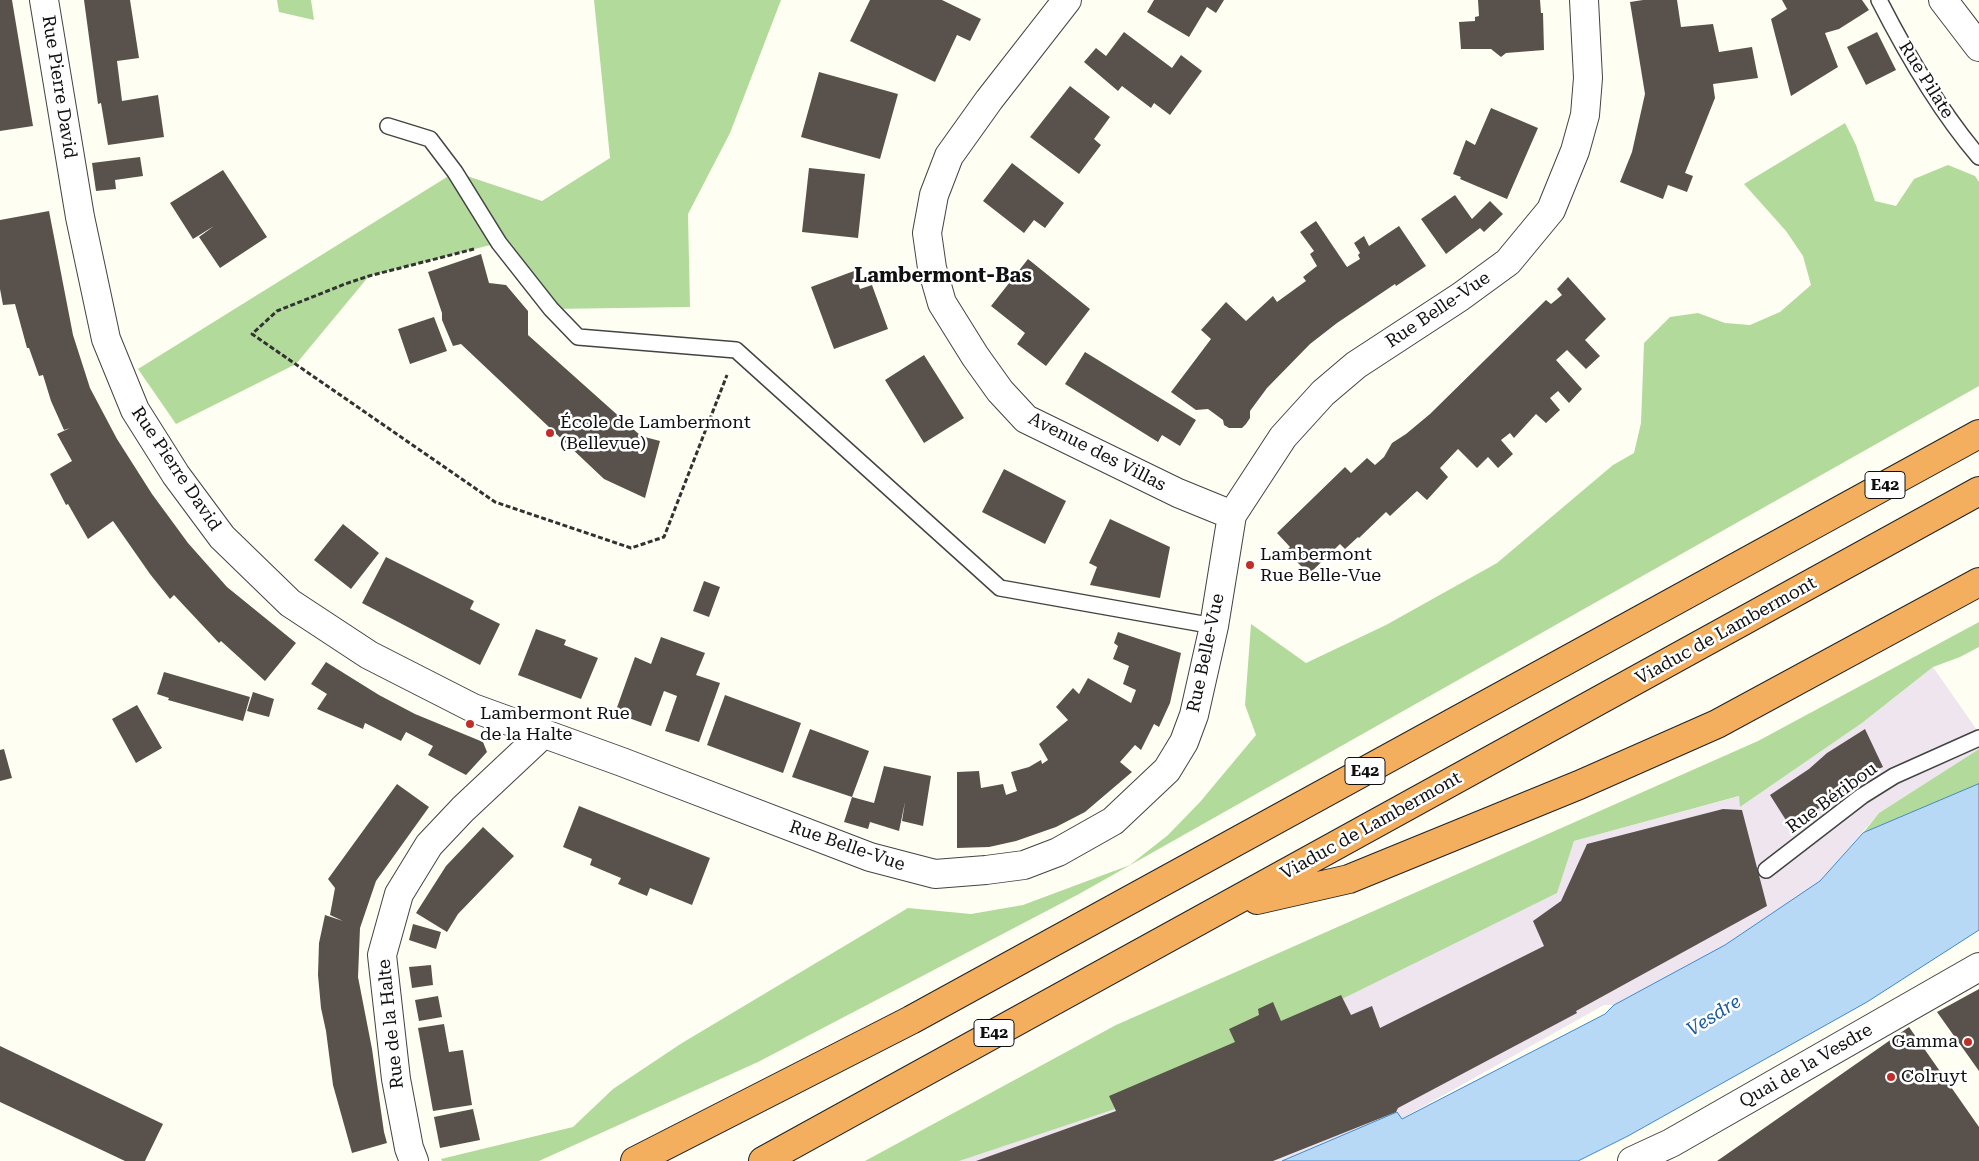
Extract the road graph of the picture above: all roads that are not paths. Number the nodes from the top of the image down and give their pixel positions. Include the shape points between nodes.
1 (44, 0) edge
2 (1066, 0) edge
3 (1584, 0) edge
4 (1879, 0) edge
5 (1943, 0) edge
6 (1979, 47) edge
7 (388, 126) dead end
8 (1979, 157) edge
9 (1979, 434) edge
10 (1979, 491) edge
11 (1232, 515) junction
12 (1979, 582) edge
13 (1214, 626) junction
14 (543, 734) junction
15 (1979, 738) edge
16 (1766, 870) dead end
17 (1226, 906) junction
18 (1979, 967) edge
19 (1677, 1152) edge
20 (414, 1161) edge
21 (635, 1161) edge
22 (763, 1161) edge
23 (1632, 1161) edge

1 - 14 street, Rue Pierre David via 80,217 106,340 135,410 176,475 222,537 290,603 378,659 473,708
2 - 11 street, Avenue des Villas via 949,156 934,195 927,233 942,303 1000,391 1026,418 1178,493
3 - 11 street, Rue Belle-Vue via 1588,78 1585,115 1575,151 1551,210 1508,262 1356,365 1323,392 1283,436
4 - 8 lane, Rue Pilate via 1936,100
5 - 6 street
7 - 13 lane via 430,139 456,172 499,243 578,337 736,350 1000,588
9 - 21 highway, E42 via 920,1015
10 - 17 highway, Viaduc de Lambermont / E42
11 - 13 street, Rue Belle-Vue
12 - 17 highway via 1717,724 1580,784 1349,879
13 - 14 street, Rue Belle-Vue via 1194,714 1184,742 1167,770 1113,821 1058,852 1024,865 935,874 870,857
14 - 20 street, Rue de la Halte via 429,845 399,894 382,955 396,1079
15 - 16 lane, Rue Béribou via 1894,776 1862,796
17 - 22 highway, Viaduc de Lambermont / E42
18 - 19 street, Quai de la Vesdre
19 - 23 street, Quai de la Vesdre

